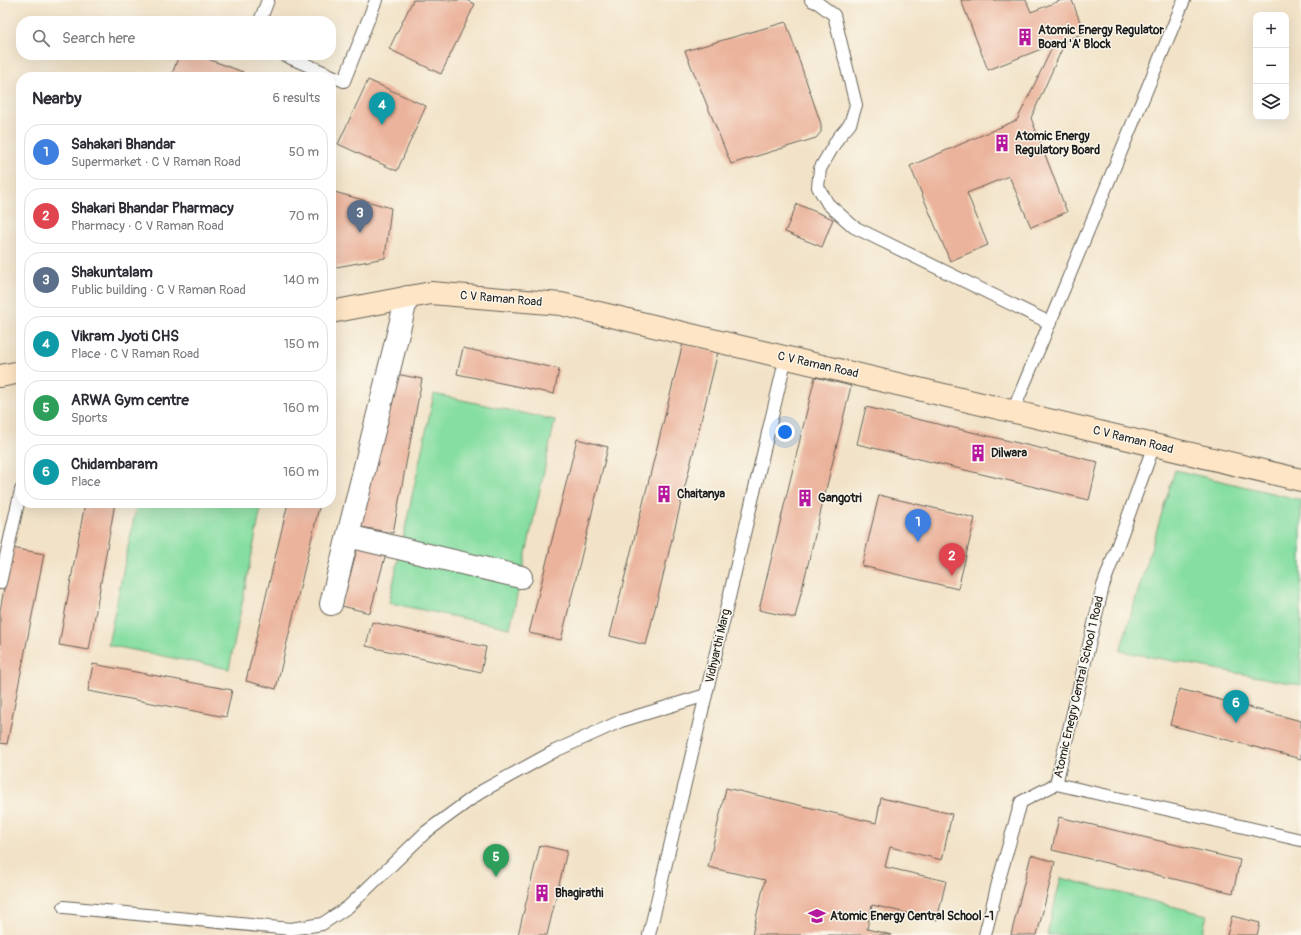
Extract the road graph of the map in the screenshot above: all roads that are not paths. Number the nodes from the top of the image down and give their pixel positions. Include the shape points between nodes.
1 (268, 0) edge
2 (376, 0) edge
3 (811, 0) edge
4 (1184, 0) edge
5 (262, 16) edge
6 (296, 60) edge
7 (323, 72) edge
8 (336, 78) edge
9 (407, 297) junction
10 (336, 311) edge
11 (1050, 323) junction
12 (786, 357) junction
13 (16, 373) edge
14 (0, 376) edge
15 (1013, 411) junction
16 (1154, 445) junction
17 (1301, 480) edge
18 (17, 508) edge
19 (348, 536) junction
20 (521, 577) dead end
21 (0, 583) edge
22 (331, 604) dead end
23 (706, 695) junction
24 (1056, 784) junction
25 (1301, 840) edge
26 (64, 907) dead end
27 (649, 935) edge
28 (985, 935) edge

1 - 5 lane
2 - 8 lane via 344,81
3 - 11 lane via 834,15 856,105 850,124 838,138 820,169 818,187 828,204 854,227
4 - 11 lane
6 - 7 lane
9 - 10 street, C V Raman Road
9 - 12 street, C V Raman Road via 431,293 561,304
9 - 19 street
11 - 15 lane
12 - 15 street, C V Raman Road
12 - 23 lane, Vidhyarthi Marg
13 - 14 street
15 - 16 street, C V Raman Road
16 - 17 street, C V Raman Road
16 - 24 lane, Atomic Enegry Central School 1 Road via 1103,586
18 - 21 lane
19 - 20 street
19 - 22 street
23 - 26 lane via 620,721 554,750 482,791 426,832 348,907 322,924 291,929
23 - 27 lane, Vidhyarthi Marg
24 - 25 lane
24 - 28 lane, Atomic Enegry Central School 1 Road via 1021,802

